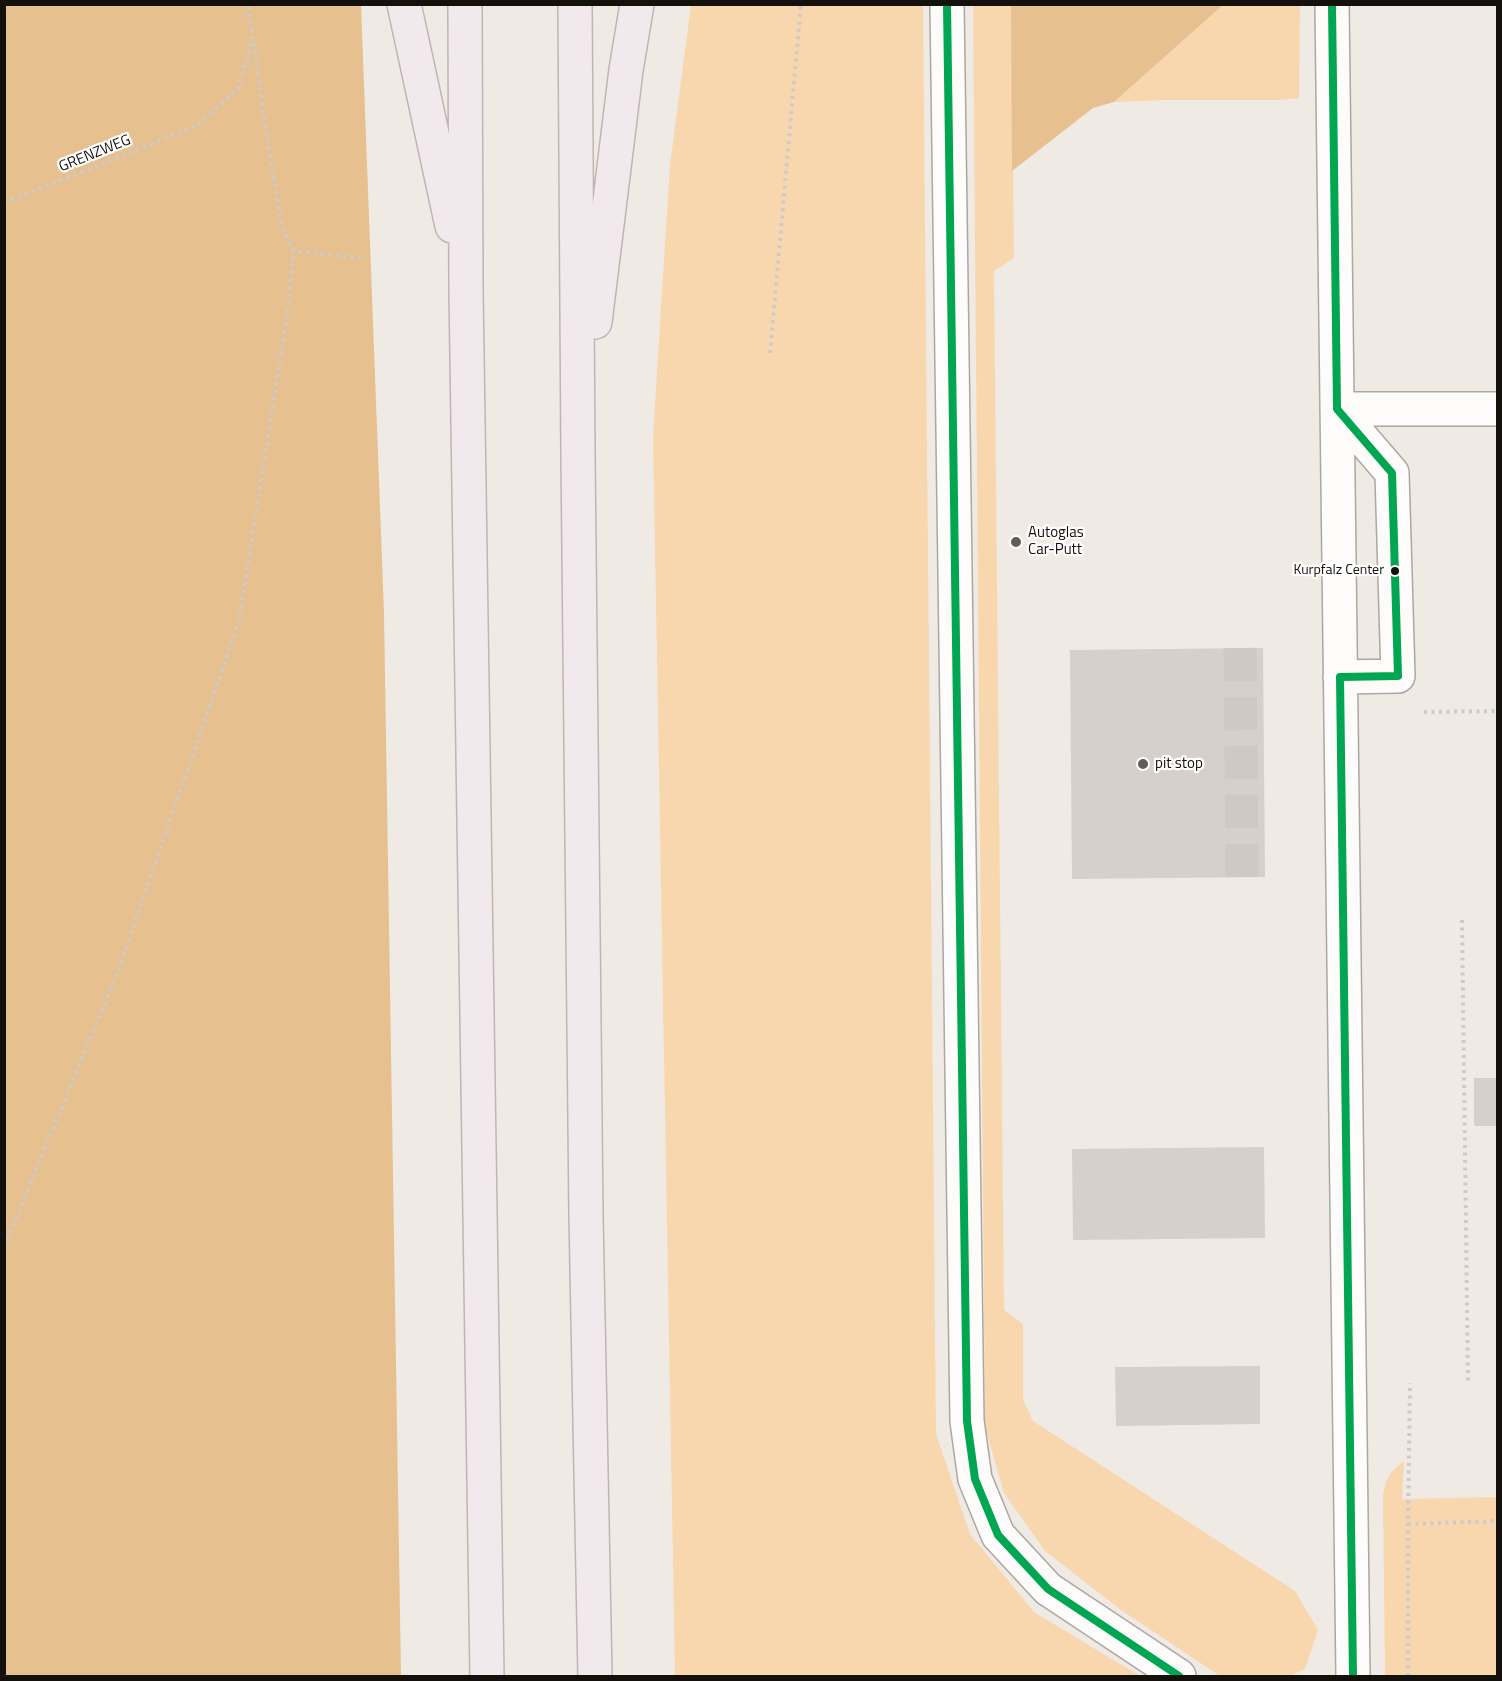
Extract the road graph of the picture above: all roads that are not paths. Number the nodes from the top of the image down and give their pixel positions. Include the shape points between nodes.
1 (404, 4) edge
2 (465, 4) edge
3 (575, 4) edge
4 (637, 4) edge
5 (947, 4) edge
6 (1332, 20) edge
7 (466, 290) junction
8 (1337, 409) junction
9 (1497, 409) edge
10 (578, 455) junction
11 (1341, 677) junction
12 (1346, 1671) edge
13 (487, 1677) edge
14 (595, 1677) edge
15 (1179, 1677) edge

1 - 7 highway
2 - 7 highway
3 - 10 highway
4 - 10 highway
5 - 15 street via 967,1421 975,1479 998,1535 1048,1588
6 - 8 street
7 - 13 highway
8 - 9 street
8 - 11 street
8 - 11 street via 1392,473 1398,676
10 - 14 highway
11 - 12 street

